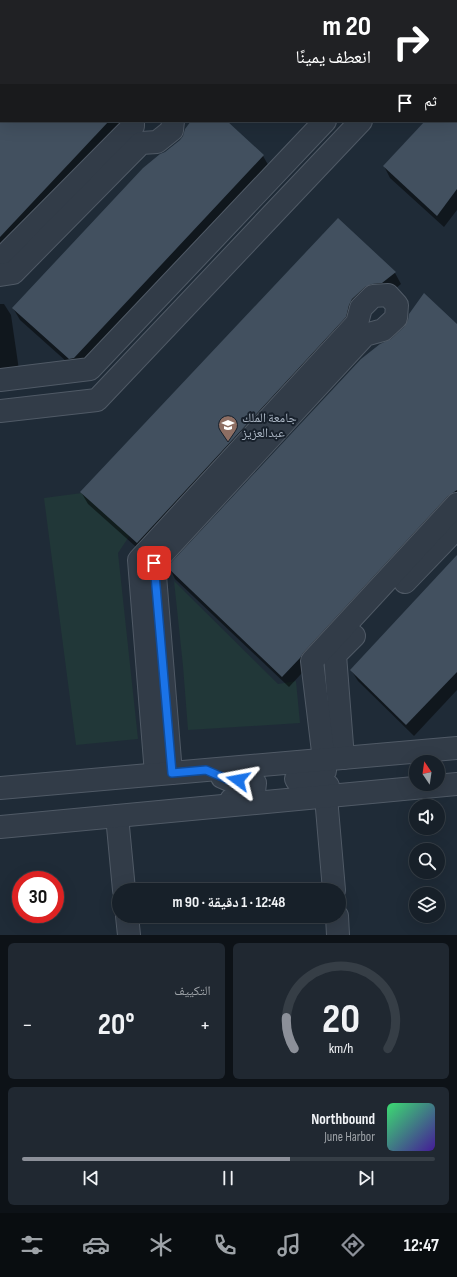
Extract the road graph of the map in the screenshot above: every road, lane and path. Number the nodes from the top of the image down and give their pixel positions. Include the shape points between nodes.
1 (133, 122) edge
2 (173, 122) edge
3 (324, 122) edge
4 (361, 122) edge
5 (0, 258) edge
6 (0, 274) edge
7 (0, 380) edge
8 (0, 411) edge
9 (457, 504) edge
10 (457, 528) edge
11 (457, 748) edge
12 (343, 758) junction
13 (206, 770) junction
14 (164, 774) junction
15 (457, 784) edge
16 (0, 788) edge
17 (336, 796) junction
18 (196, 808) junction
19 (117, 816) junction
20 (0, 827) edge
21 (123, 883) edge
22 (334, 883) edge
23 (128, 923) edge
24 (337, 923) edge
25 (129, 935) edge
26 (338, 935) edge

1 - 5 street via 133,126 3,258
2 - 6 street via 172,130 157,142 141,143 13,273
3 - 7 street via 90,369
4 - 8 street via 97,400
9 - 12 street via 312,661
10 - 12 street via 335,655
11 - 12 street
12 - 13 street
12 - 17 street via 353,768 301,773 296,779 300,785 325,785
13 - 14 street
13 - 18 street via 229,780 255,783 254,792 248,798
14 - 14 street via 154,563 365,335 383,330 396,318 397,305 388,295 373,296 361,308 357,323 138,560
14 - 16 street
15 - 17 street
17 - 18 street
17 - 22 street
18 - 19 street
19 - 20 street
19 - 21 street
23 - 25 street
24 - 26 street

